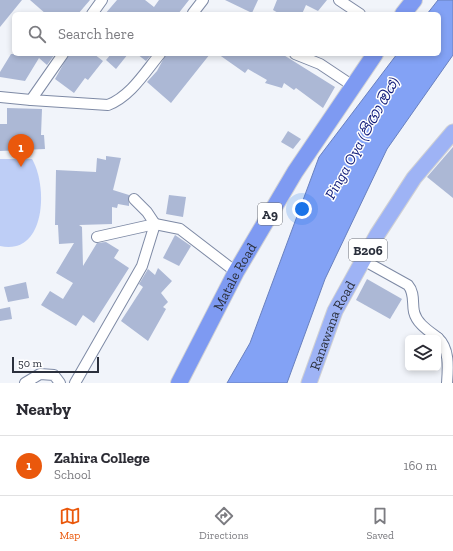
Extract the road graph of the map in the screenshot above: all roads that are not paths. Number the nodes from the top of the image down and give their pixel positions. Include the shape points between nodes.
1 (102, 0) edge
2 (203, 0) edge
3 (339, 0) edge
4 (414, 0) edge
5 (93, 12) edge
6 (194, 12) edge
7 (357, 12) edge
8 (405, 12) edge
9 (62, 56) edge
10 (158, 56) edge
11 (300, 56) edge
12 (374, 56) edge
13 (353, 86) junction
14 (0, 97) edge
15 (31, 100) junction
16 (453, 132) edge
17 (134, 199) dead end
18 (155, 224) junction
19 (96, 237) dead end
20 (363, 260) junction
21 (236, 272) junction
22 (434, 335) edge
23 (441, 342) edge
24 (25, 383) edge
25 (60, 383) edge
26 (75, 383) edge
27 (178, 383) edge
28 (309, 383) edge
29 (447, 383) edge

1 - 5 street
2 - 6 street
3 - 7 street
4 - 8 highway
9 - 15 street
10 - 15 street via 119,101 108,105
11 - 13 street via 320,64
12 - 13 highway, Matale Road / A9
13 - 21 highway, Matale Road / A9 via 294,172
14 - 15 street
16 - 20 main road, Ranawana Road / B206 via 400,198
17 - 18 street
18 - 19 street
18 - 21 street via 180,229
18 - 26 street via 142,266
20 - 22 street via 408,285 412,290 414,313 418,321
20 - 28 main road, Ranawana Road / B206 via 335,311
21 - 27 highway, Matale Road / A9
23 - 29 street via 445,348 448,364
24 - 25 street via 40,374 54,375

